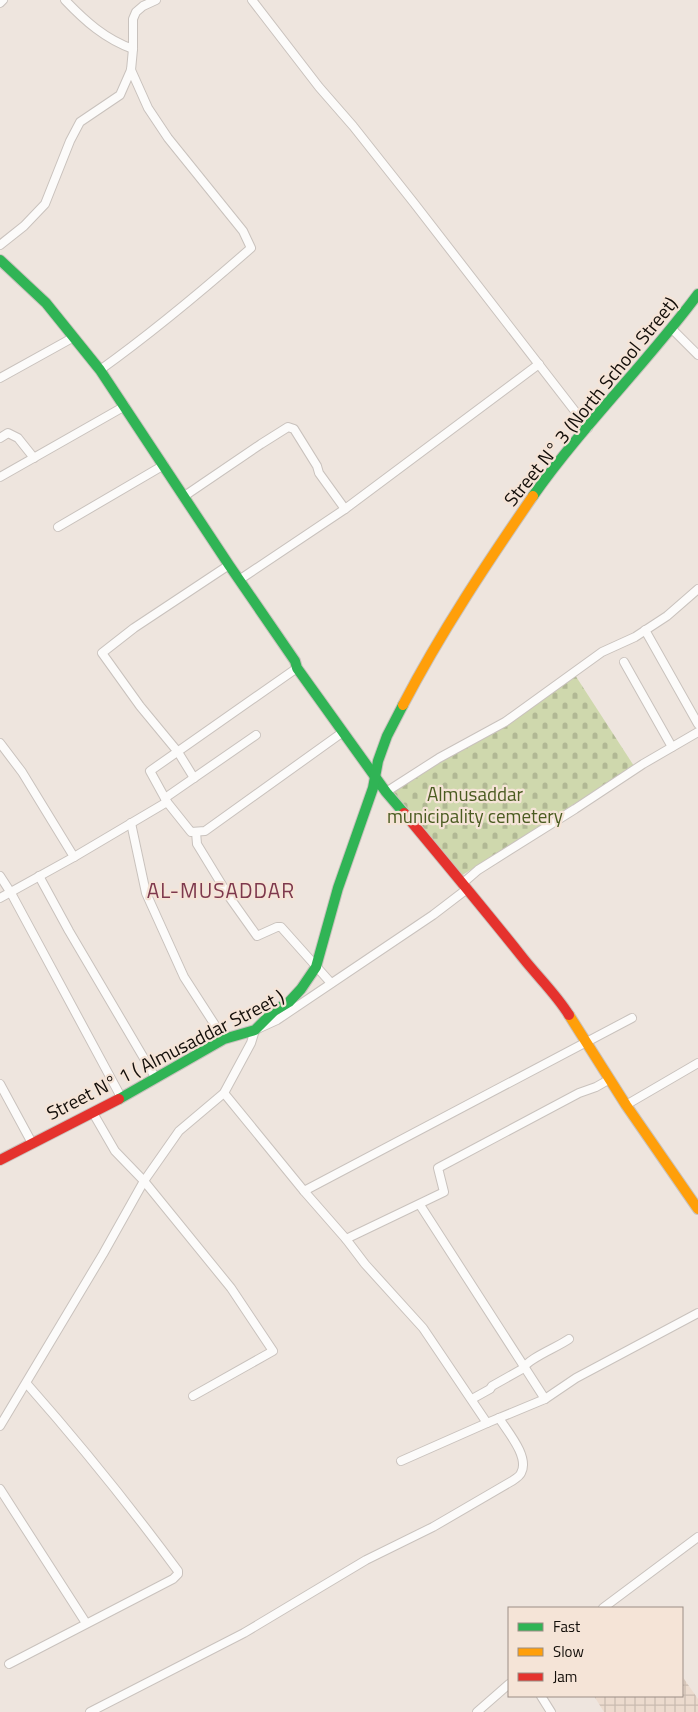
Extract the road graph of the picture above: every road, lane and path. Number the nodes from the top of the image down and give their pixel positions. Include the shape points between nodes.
1 (3, 0) edge
2 (65, 0) edge
3 (156, 0) edge
4 (252, 0) edge
5 (0, 3) edge
6 (133, 49) junction
7 (131, 70) junction
8 (0, 245) edge
9 (0, 260) edge
10 (698, 294) edge
11 (672, 329) junction
12 (74, 337) junction
13 (698, 355) edge
14 (540, 364) junction
15 (100, 370) junction
16 (0, 378) edge
17 (124, 406) junction
18 (588, 428) junction
19 (0, 438) edge
20 (34, 458) junction
21 (164, 465) junction
22 (0, 477) edge
23 (184, 497) junction
24 (345, 509) junction
25 (58, 527) dead end
26 (229, 566) junction
27 (239, 580) junction
28 (698, 589) edge
29 (645, 630) junction
30 (624, 662) dead end
31 (297, 668) junction
32 (698, 724) edge
33 (343, 732) junction
34 (698, 732) edge
35 (256, 735) dead end
36 (0, 743) edge
37 (672, 747) junction
38 (178, 752) junction
39 (376, 776) junction
40 (194, 778) junction
41 (386, 792) junction
42 (166, 800) junction
43 (131, 823) junction
44 (196, 832) junction
45 (74, 857) junction
46 (0, 876) edge
47 (39, 876) junction
48 (465, 886) junction
49 (11, 893) junction
50 (0, 898) edge
51 (316, 967) junction
52 (331, 983) junction
53 (632, 1018) dead end
54 (256, 1030) junction
55 (224, 1039) junction
56 (586, 1041) junction
57 (698, 1063) edge
58 (155, 1077) junction
59 (610, 1079) junction
60 (0, 1084) edge
61 (224, 1093) junction
62 (121, 1097) junction
63 (8, 1099) junction
64 (0, 1104) edge
65 (626, 1104) junction
66 (93, 1113) junction
67 (32, 1143) junction
68 (0, 1160) edge
69 (144, 1181) junction
70 (304, 1191) junction
71 (420, 1205) junction
72 (698, 1209) edge
73 (346, 1239) junction
74 (698, 1313) edge
75 (569, 1339) dead end
76 (524, 1368) junction
77 (26, 1384) junction
78 (193, 1396) dead end
79 (472, 1399) junction
80 (545, 1399) junction
81 (499, 1418) junction
82 (487, 1423) junction
83 (0, 1426) edge
84 (401, 1461) dead end
85 (0, 1489) edge
86 (698, 1537) edge
87 (605, 1607) edge
88 (86, 1623) junction
89 (9, 1664) dead end
90 (508, 1685) edge
91 (542, 1697) edge
92 (90, 1712) edge
93 (477, 1712) edge
94 (551, 1712) edge

1 - 5 street
2 - 6 street via 88,24 118,44
3 - 6 street via 136,12
4 - 14 street
6 - 7 street
7 - 8 street via 120,95 80,122 45,204
7 - 15 street via 148,108 168,138 243,231 251,248 191,300
9 - 12 street via 46,303
10 - 11 street, Street N° 3 (North School Street)
11 - 13 street
11 - 18 street, Street N° 3 (North School Street)
12 - 15 street
12 - 16 street
14 - 18 street
14 - 24 street
15 - 17 street
17 - 20 street
17 - 21 street
18 - 39 street, Street N° 3 (North School Street) via 534,494 420,672 387,736
19 - 20 street via 8,433 18,438
20 - 22 street
21 - 23 street
21 - 25 street
23 - 24 street via 288,427 294,429 318,466 319,473
23 - 26 street
24 - 27 street
26 - 27 street
26 - 38 street via 134,628 102,653
27 - 31 street
28 - 29 street via 668,616
29 - 32 street
29 - 41 street via 602,652 505,722
30 - 37 street
31 - 33 street
31 - 38 street
33 - 39 street
33 - 44 street via 205,831
34 - 37 street, Street N° 1 ( Almusaddar Street )
35 - 40 street
36 - 45 street via 22,772
37 - 48 street, Street N° 1 ( Almusaddar Street ) via 478,870
38 - 40 street
38 - 42 street via 150,771
39 - 41 street
39 - 51 street, Street N° 3 (North School Street) via 338,888
40 - 42 street
41 - 48 street
42 - 43 street
42 - 44 street via 191,832
43 - 45 street
43 - 55 street via 146,893 184,977
44 - 51 street via 197,844 257,936 281,927
45 - 47 street
46 - 49 street
47 - 49 street
47 - 58 street
48 - 52 street, Street N° 1 ( Almusaddar Street ) via 433,915
48 - 56 street via 563,1005
49 - 50 street
49 - 62 street
51 - 52 street
51 - 54 street, Street N° 3 (North School Street) via 289,1002 274,1011
52 - 54 street, Street N° 1 ( Almusaddar Street ) via 277,1020
53 - 56 street
54 - 55 street, Street N° 1 ( Almusaddar Street )
54 - 61 street
55 - 58 street, Street N° 1 ( Almusaddar Street )
56 - 59 street
56 - 70 street
57 - 65 street
58 - 62 street, Street N° 1 ( Almusaddar Street )
59 - 65 street
59 - 71 street via 438,1168 444,1192
60 - 63 street
61 - 69 street via 179,1131
61 - 70 street
62 - 66 street, Street N° 1 ( Almusaddar Street )
63 - 64 street
63 - 67 street
65 - 72 street
66 - 67 street, Street N° 1 ( Almusaddar Street )
66 - 69 street via 115,1151
67 - 68 street, Street N° 1 ( Almusaddar Street )
69 - 77 street
69 - 78 street via 231,1288 273,1351
70 - 73 street
71 - 73 street
71 - 76 street
73 - 79 street via 423,1328
74 - 80 street via 576,1378
75 - 76 street via 525,1364
76 - 79 street
76 - 80 street
77 - 83 street
77 - 88 street via 80,1445 178,1571 173,1579
79 - 82 street
80 - 81 street
81 - 82 street
81 - 92 street via 524,1460 521,1473 512,1481 433,1527 366,1560 244,1633
82 - 84 street
85 - 88 street
86 - 87 street
88 - 89 street
90 - 93 street
91 - 94 street

